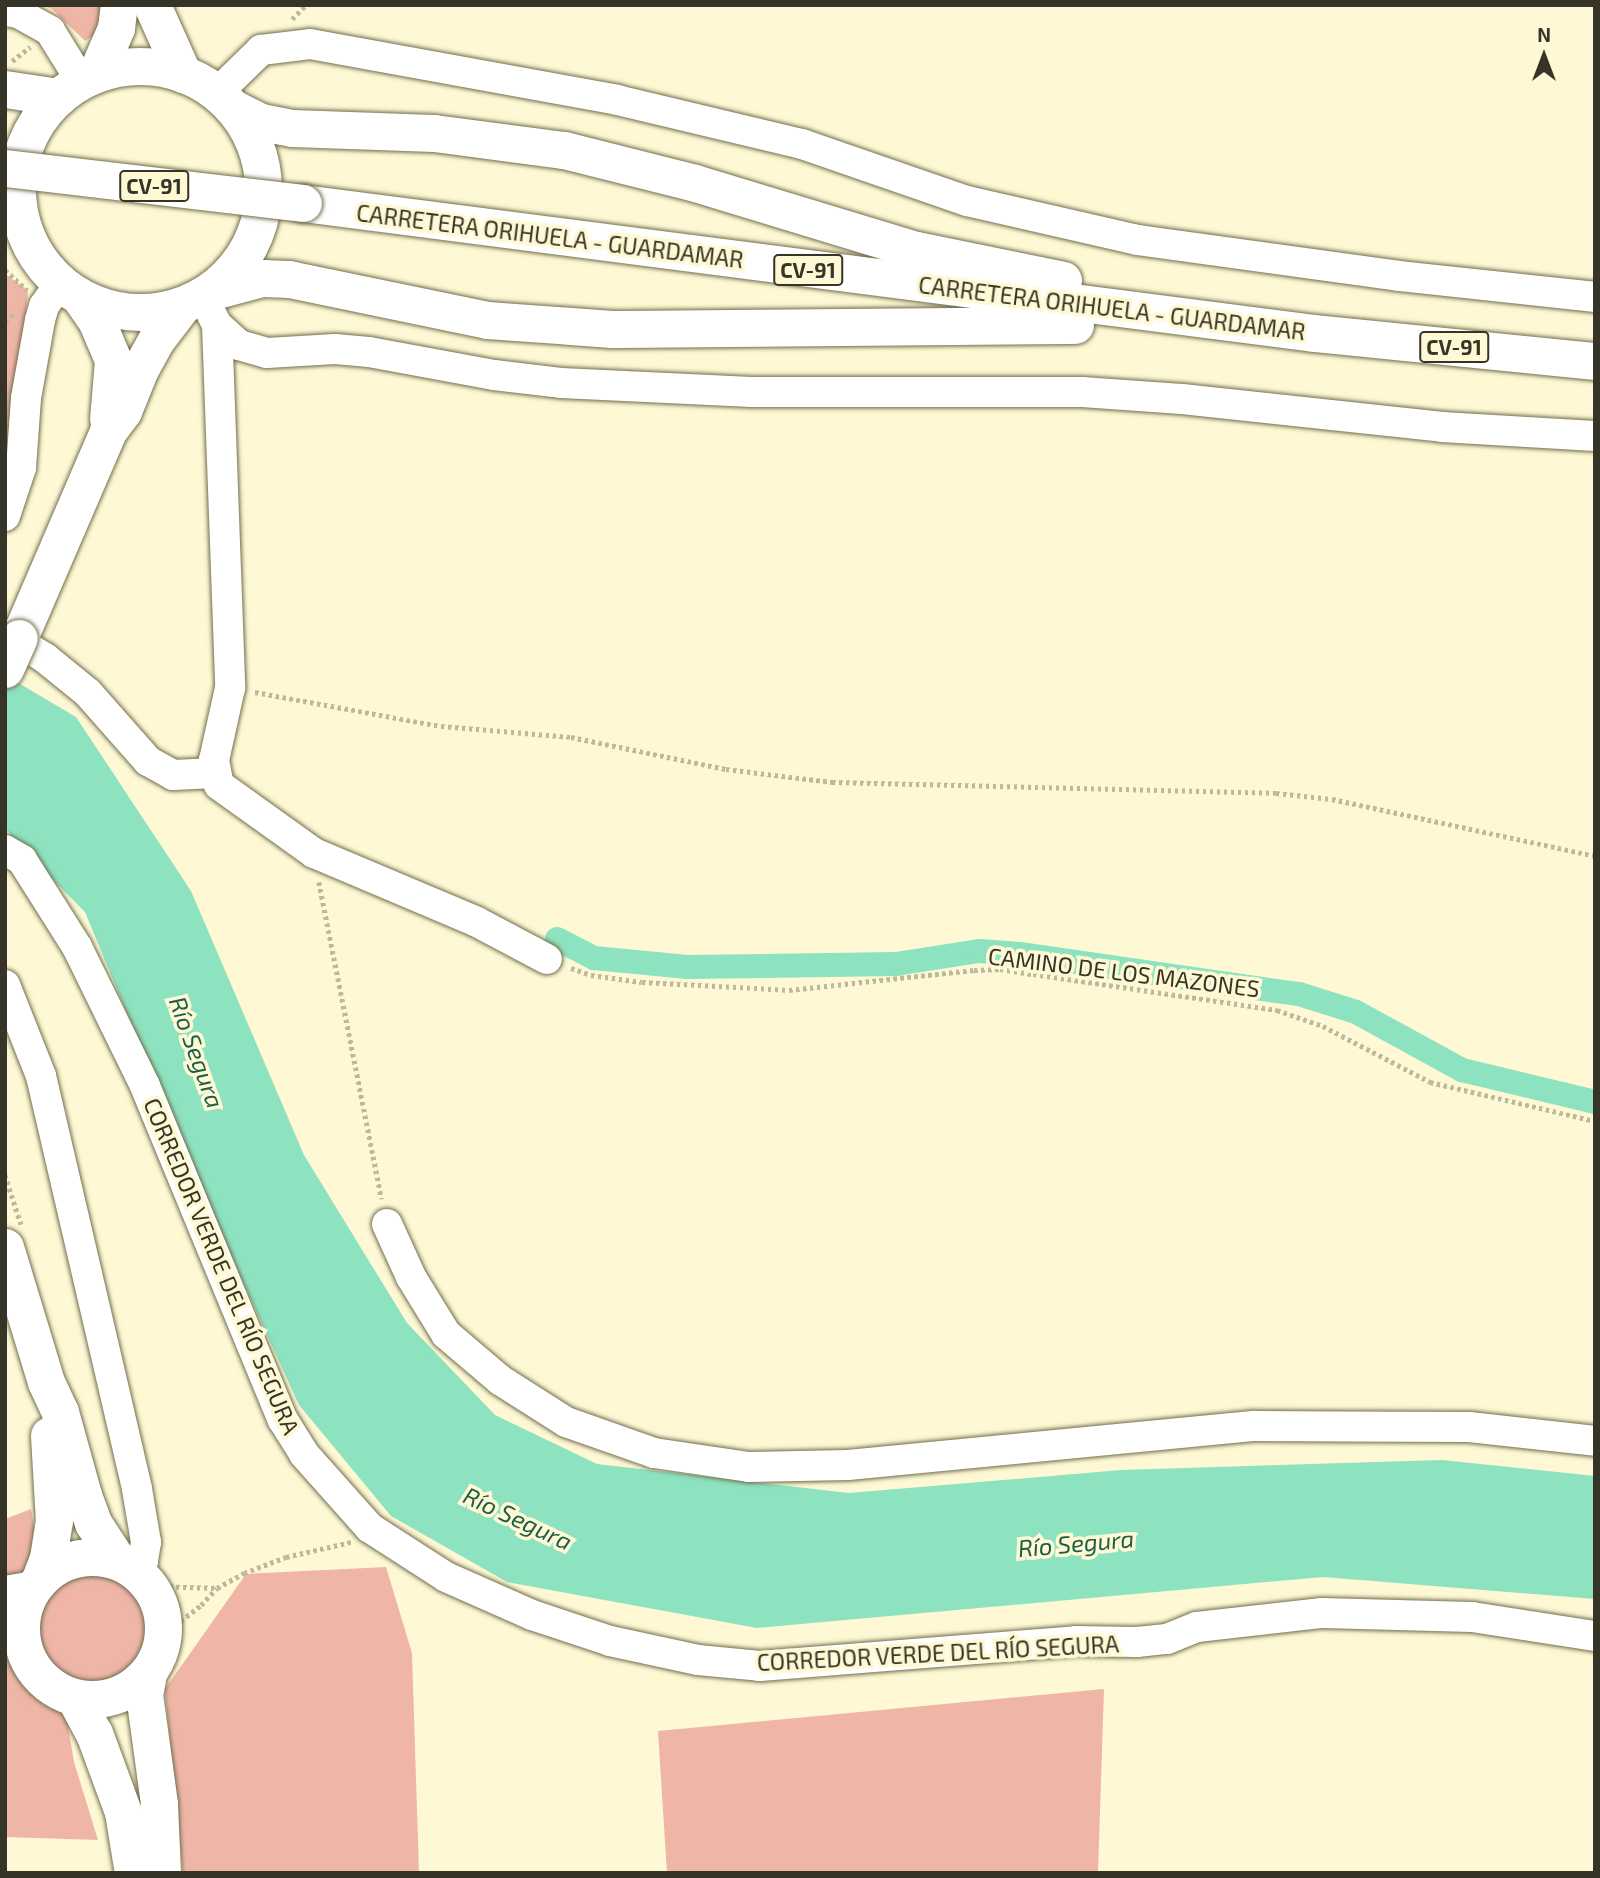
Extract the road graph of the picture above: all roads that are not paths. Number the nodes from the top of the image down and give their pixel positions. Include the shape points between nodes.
1 (119, 5) edge
2 (152, 5) edge
3 (5, 11) edge
4 (165, 23) edge
5 (183, 74) junction
6 (78, 84) junction
7 (5, 89) edge
8 (225, 101) junction
9 (5, 168) edge
10 (5, 250) edge
11 (60, 281) junction
12 (1595, 297) edge
13 (202, 304) junction
14 (1314, 333) junction
15 (1595, 361) edge
16 (108, 431) junction
17 (1595, 436) edge
18 (5, 516) edge
19 (10, 647) edge
20 (215, 773) junction
21 (5, 850) edge
22 (547, 960) road end
23 (5, 985) edge
24 (387, 1224) road end
25 (5, 1247) edge
26 (46, 1382) junction
27 (1595, 1441) edge
28 (134, 1572) junction
29 (27, 1585) edge
30 (14, 1633) edge
31 (1595, 1636) edge
32 (148, 1674) junction
33 (75, 1698) junction
34 (133, 1873) edge
35 (163, 1873) edge

1 - 6 main road via 116,28
2 - 4 main road
3 - 6 street via 19,13 50,31
4 - 5 main road
5 - 6 main road via 125,67
5 - 8 main road
6 - 7 main road
6 - 11 main road via 37,120 23,147 16,177 26,237
8 - 12 street via 261,50 310,44 630,103 802,144 967,201 1137,240
8 - 13 main road via 250,133 261,161 264,191 260,220 249,248
8 - 14 main road via 261,121 292,128 434,133 564,150 695,183 916,250
9 - 14 main road, CARRETERA ORIHUELA - GUARDAMAR / CV-91, bridge
10 - 11 main road
11 - 13 main road via 112,309 147,312
11 - 16 main road via 96,320 113,360
11 - 18 street via 40,320 26,398 21,468
13 - 14 main road via 262,278 289,279 487,320 612,329 1030,323
13 - 16 main road via 156,341 123,411
13 - 17 street via 239,345 267,353 369,352 561,383 752,392 1082,392 1443,427
13 - 20 street via 230,688
14 - 15 main road, CARRETERA ORIHUELA - GUARDAMAR / CV-91
16 - 19 main road
19 - 20 street via 45,658 88,693 148,761 173,775
20 - 22 street via 230,795 314,853 477,922
21 - 31 street, CORREDOR VERDE DEL RÍO SEGURA via 22,860 77,947 140,1074 283,1420 304,1454 370,1528 446,1577 532,1615 610,1641 698,1660 760,1666 1076,1641 1137,1642 1167,1639 1197,1628 1322,1614 1472,1617
23 - 28 street via 41,1076 137,1489 146,1542 143,1561
24 - 27 street via 411,1277 446,1334 500,1380 566,1422 654,1453 749,1467 848,1465 1255,1426 1469,1427
25 - 26 main road
26 - 28 main road via 60,1412 93,1523
26 - 29 main road via 54,1522 48,1558
28 - 29 main road via 102,1557 68,1561
28 - 32 main road via 161,1608 164,1634
29 - 30 main road via 21,1624
30 - 33 main road via 41,1678
32 - 33 main road via 115,1696
32 - 35 main road via 144,1694
33 - 34 main road via 94,1733 123,1812

